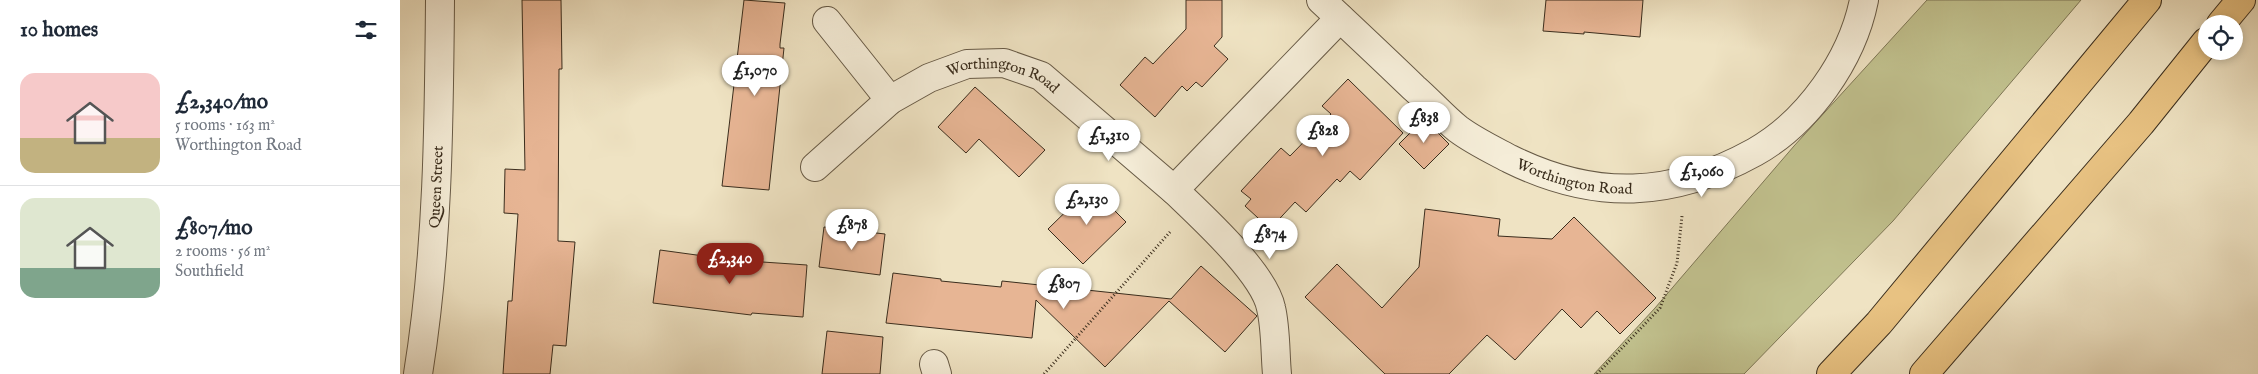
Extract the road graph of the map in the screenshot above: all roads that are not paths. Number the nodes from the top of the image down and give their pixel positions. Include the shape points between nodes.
1 (440, 0) edge
2 (1864, 0) edge
3 (2147, 0) edge
4 (2241, 0) edge
5 (1330, 9) edge
6 (2228, 15) edge
7 (828, 21) dead end
8 (2198, 52) edge
9 (890, 100) junction
10 (814, 166) dead end
11 (1183, 198) junction
12 (418, 374) edge
13 (1277, 374) edge
14 (1831, 374) edge
15 (1924, 374) edge

1 - 12 street, Queen Street via 438,157 428,306
2 - 5 street, Worthington Road via 1846,51 1827,83 1798,120 1768,144 1731,165 1682,182 1626,190 1575,184 1535,171 1491,150 1458,129
3 - 14 highway via 1879,322
4 - 6 highway
5 - 11 street, Worthington Road
7 - 9 street
8 - 15 highway via 2141,123
9 - 10 street, Worthington Road
9 - 11 street, Worthington Road via 930,78 968,64 1004,63 1041,76
11 - 13 street, Worthington Road via 1252,271 1265,290 1272,308

